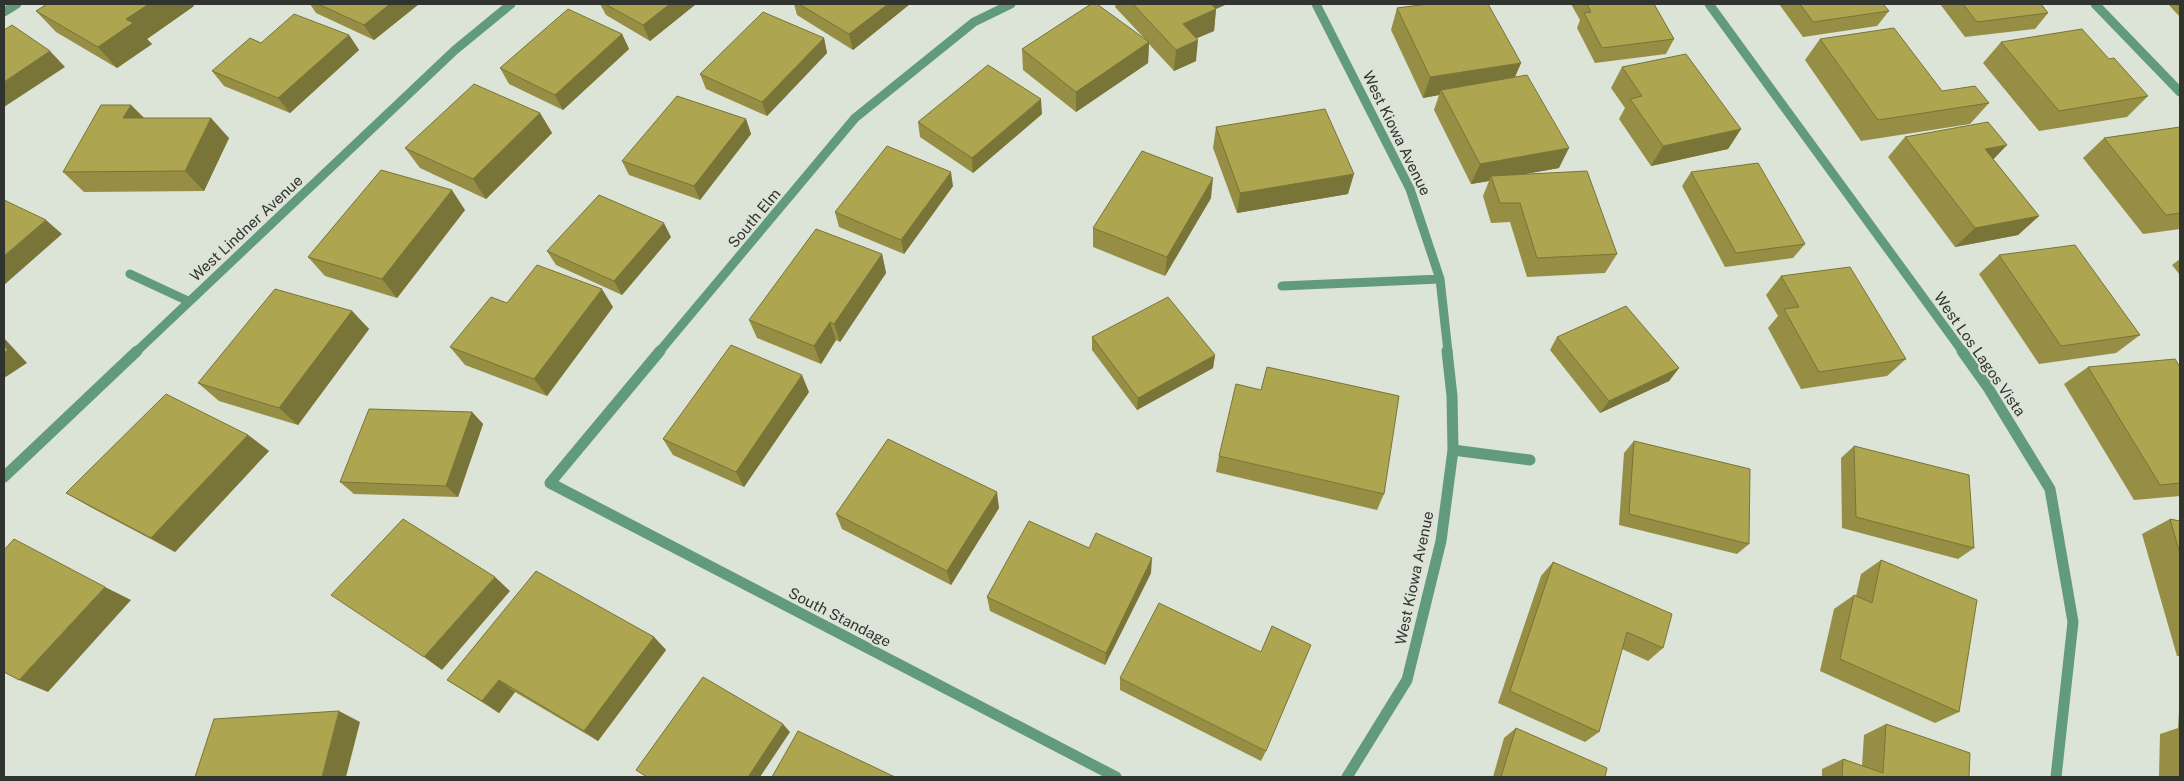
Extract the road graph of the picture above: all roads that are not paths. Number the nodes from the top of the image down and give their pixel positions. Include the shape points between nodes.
1 (18, 4) edge
2 (511, 4) edge
3 (1011, 4) edge
4 (1316, 4) edge
5 (1709, 4) edge
6 (2095, 4) edge
7 (4, 12) edge
8 (2180, 92) edge
9 (130, 274) dead end
10 (1440, 279) junction
11 (1282, 286) dead end
12 (188, 301) junction
13 (1453, 450) junction
14 (1530, 460) dead end
15 (4, 477) edge
16 (550, 484) joint
17 (1116, 777) edge
18 (1347, 777) edge
19 (2056, 777) edge

1 - 7 street
2 - 12 street, West Lindner Avenue via 455,50
3 - 16 street, South Elm via 974,22 855,118
4 - 10 street, West Kiowa Avenue via 1410,189
5 - 19 street, West Los Lagos Vista via 1987,386 2050,489 2073,622
6 - 8 street
9 - 12 street
10 - 11 street
10 - 13 street, West Kiowa Avenue via 1452,396
12 - 15 street, West Lindner Avenue
13 - 14 street
13 - 18 street, West Kiowa Avenue via 1441,541 1407,680
16 - 17 street, South Standage

